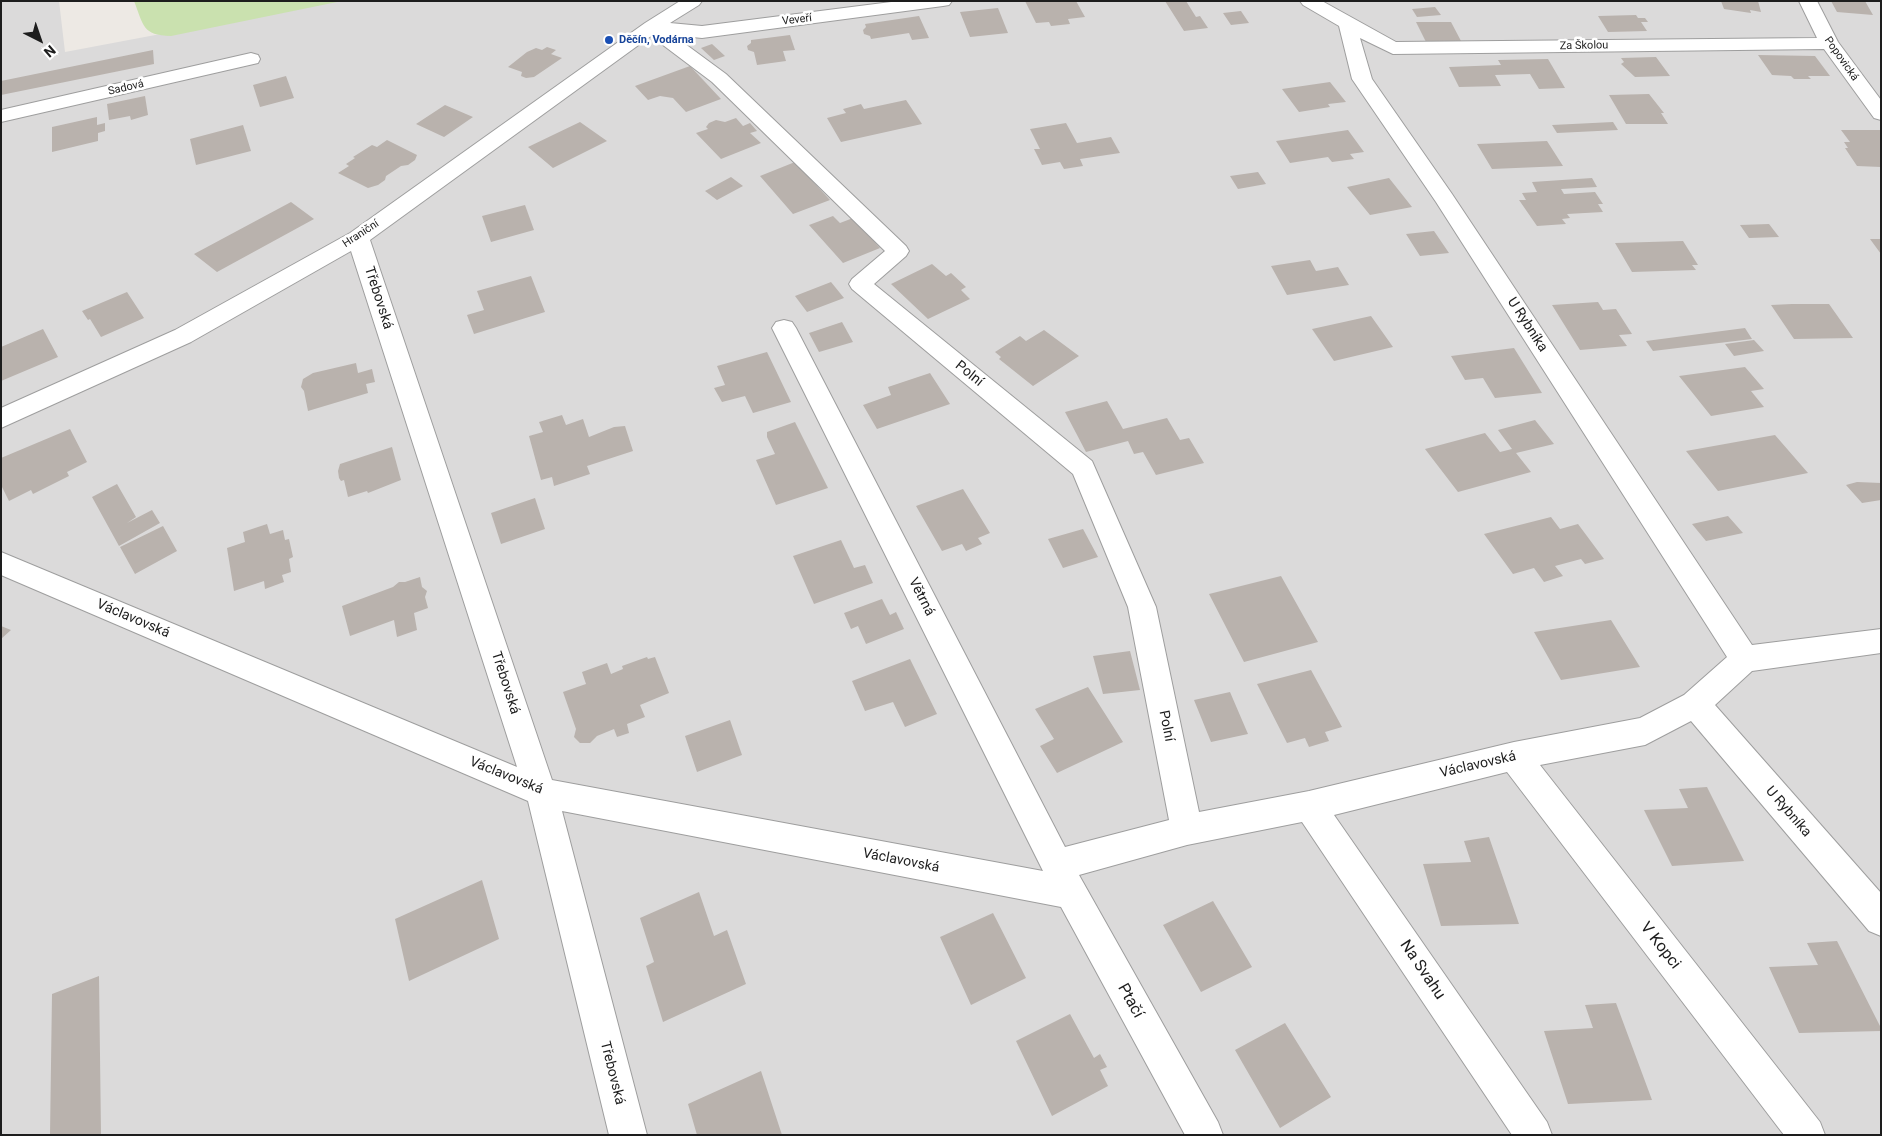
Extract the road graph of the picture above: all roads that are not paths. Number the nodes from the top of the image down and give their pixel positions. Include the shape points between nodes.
1 (693, 1) edge
2 (942, 1) edge
3 (1309, 1) edge
4 (1808, 1) edge
5 (1347, 23) junction
6 (651, 27) junction
7 (1828, 43) junction
8 (252, 59) dead end
9 (1881, 114) edge
10 (1, 116) edge
11 (358, 238) junction
12 (784, 328) dead end
13 (1, 419) edge
14 (1, 563) edge
15 (1881, 641) edge
16 (1745, 658) junction
17 (1696, 704) junction
18 (1514, 756) junction
19 (541, 792) junction
20 (1309, 806) junction
21 (1187, 830) junction
22 (1064, 879) junction
23 (1881, 919) edge
24 (628, 1135) edge
25 (1204, 1135) edge
26 (1534, 1135) edge
27 (1807, 1135) edge

1 - 6 street, Hraniční
2 - 6 street, Veveří via 702,32
3 - 5 street
4 - 7 street, Popovická
5 - 7 street, Za Školou via 1393,48
5 - 16 street, U Rybníka via 1362,79
6 - 11 street, Hraniční
6 - 21 street, Polní via 719,78 898,252 860,284 1082,468 1142,607
7 - 9 street, Popovická
8 - 10 street, Sadová
11 - 13 street, Hraniční via 183,336
11 - 19 street, Třebovská
12 - 22 street, Větrná
14 - 19 street, Václavovská
15 - 16 street
16 - 17 street, Václavovská
17 - 18 street, Václavovská via 1645,731
17 - 23 street, U Rybníka
18 - 20 street, Václavovská
18 - 27 street, V Kopci
19 - 22 street, Václavovská
19 - 24 street, Třebovská
20 - 21 street, Václavovská
20 - 26 street, Na Svahu
21 - 22 street, Václavovská
22 - 25 street, Ptačí

